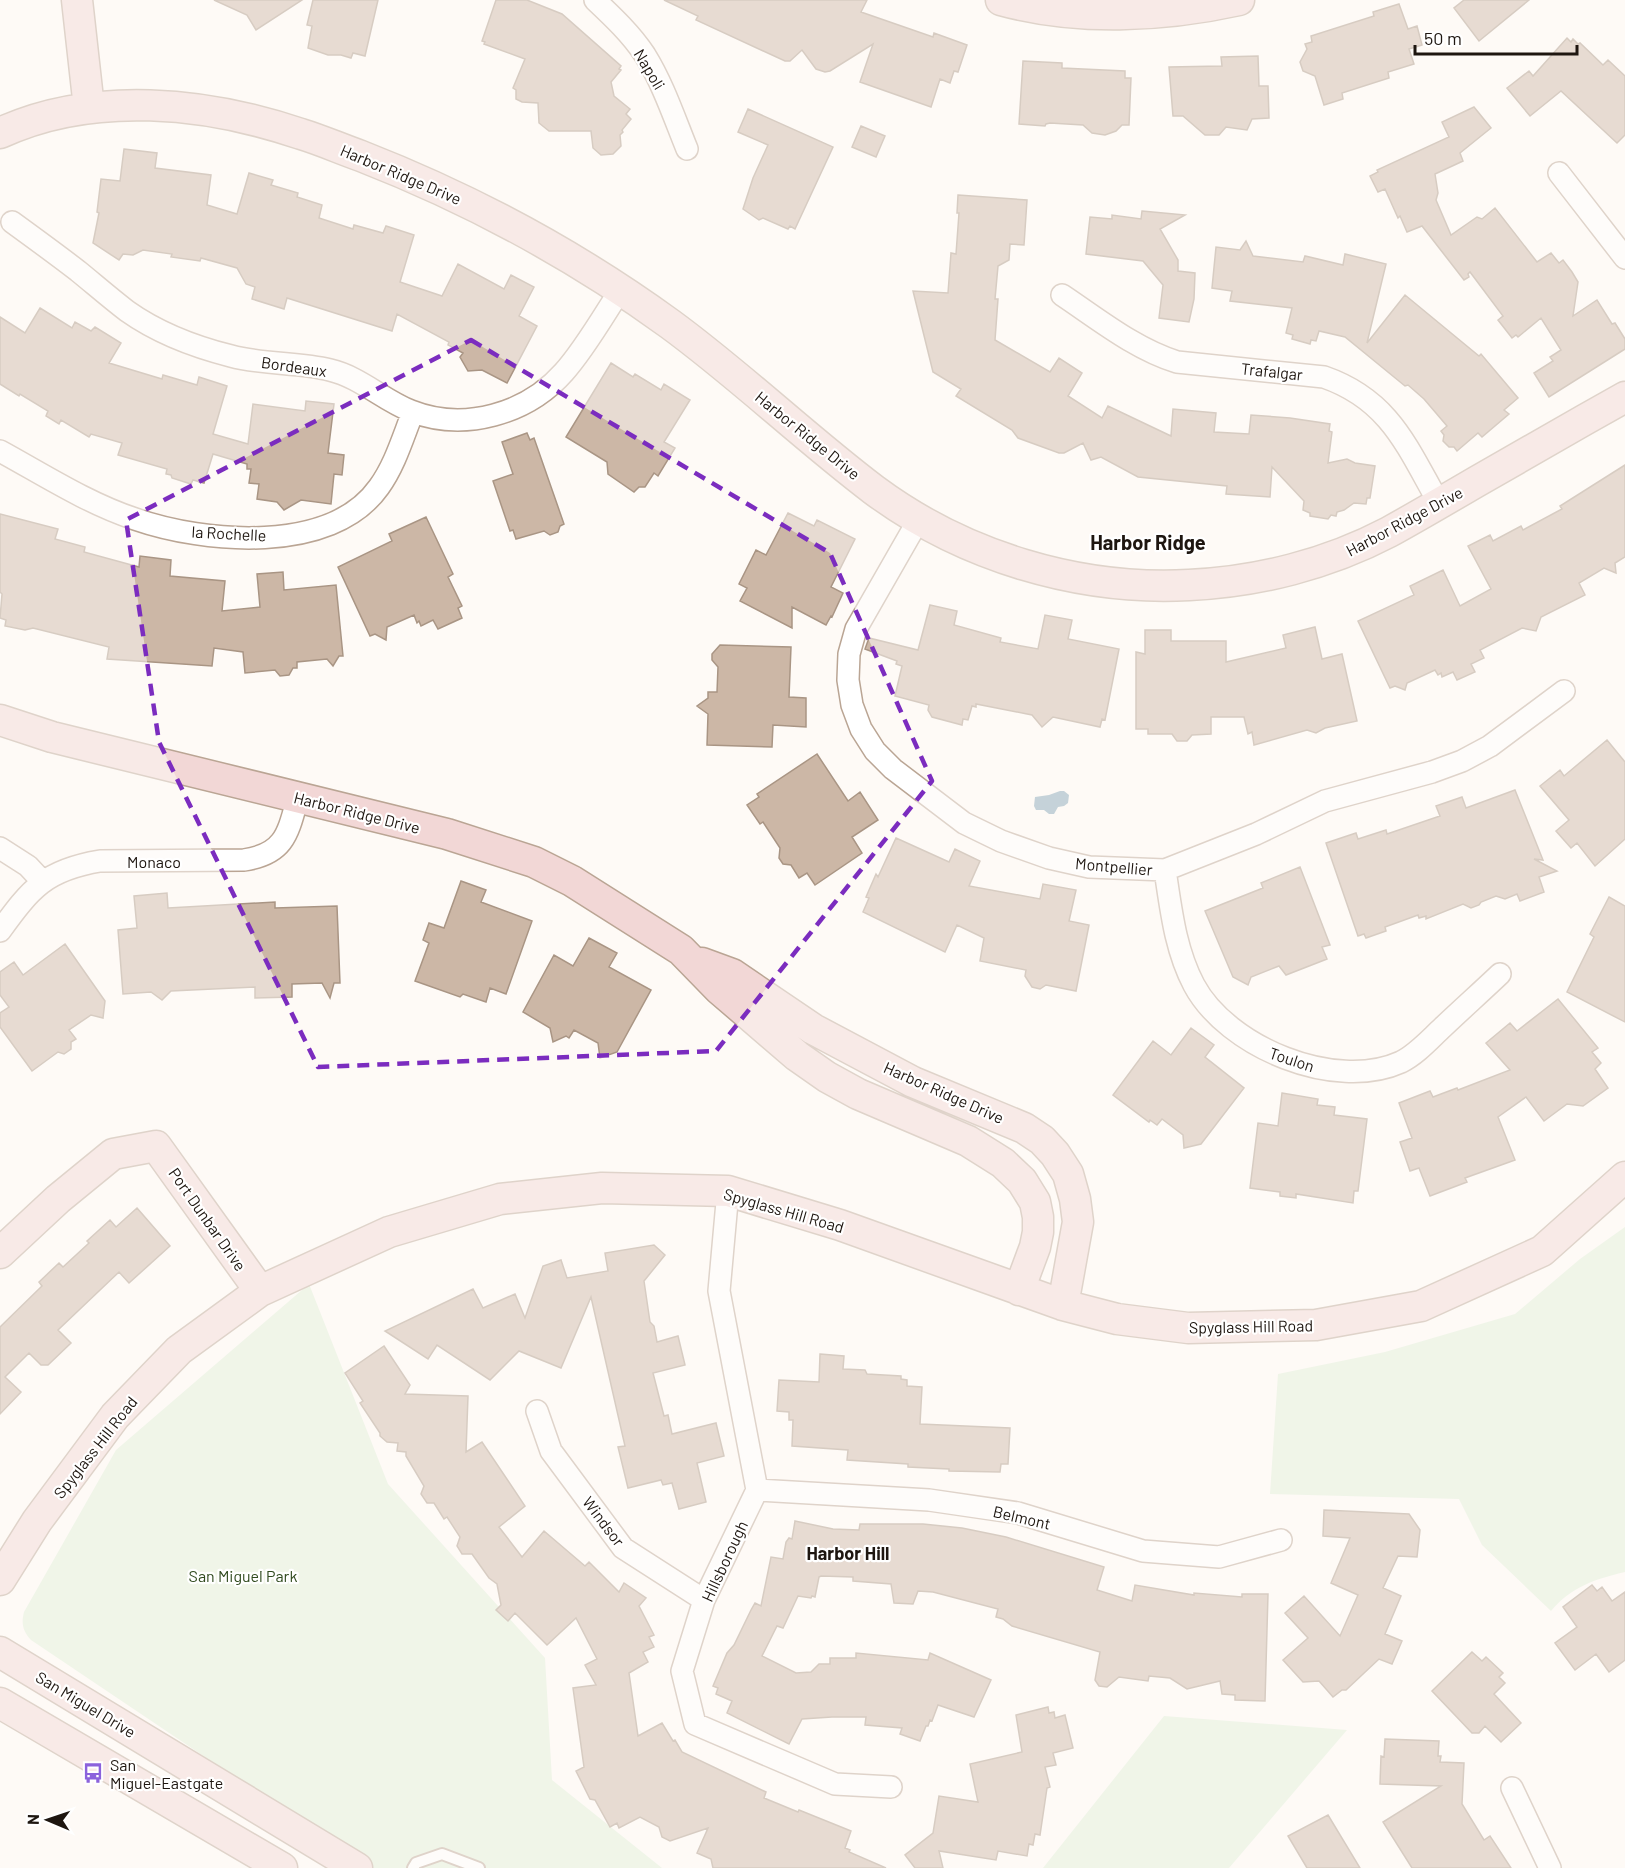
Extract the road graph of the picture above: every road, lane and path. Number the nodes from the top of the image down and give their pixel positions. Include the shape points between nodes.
1 (77, 0) edge
2 (595, 0) edge
3 (1239, 0) edge
4 (1009, 1) edge
5 (88, 108) junction
6 (0, 133) edge
7 (687, 149) dead end
8 (1559, 173) dead end
9 (12, 222) dead end
10 (1625, 258) edge
11 (621, 289) junction
12 (1062, 295) dead end
13 (1625, 397) edge
14 (412, 412) junction
15 (0, 451) edge
16 (1439, 503) junction
17 (919, 519) junction
18 (1564, 691) dead end
19 (0, 720) edge
20 (298, 797) junction
21 (0, 848) edge
22 (1165, 870) junction
23 (42, 881) junction
24 (0, 931) edge
25 (692, 959) junction
26 (1500, 974) dead end
27 (1032, 1134) junction
28 (1006, 1166) junction
29 (1625, 1177) edge
30 (728, 1191) junction
31 (0, 1253) edge
32 (1019, 1290) junction
33 (260, 1291) junction
34 (1063, 1305) junction
35 (537, 1411) dead end
36 (757, 1490) junction
37 (1281, 1540) dead end
38 (0, 1580) edge
39 (704, 1600) junction
40 (0, 1652) edge
41 (0, 1703) edge
42 (891, 1787) dead end
43 (1512, 1788) dead end
44 (282, 1868) edge
45 (357, 1868) edge
46 (413, 1868) edge
47 (479, 1868) edge
48 (1550, 1868) edge

1 - 5 street
2 - 7 street, Napoli via 621,24 644,55 663,88
3 - 4 street via 1152,13 1096,14
5 - 6 street, Harbor Ridge Drive via 43,117
5 - 11 street, Harbor Ridge Drive via 186,109 244,118 301,133 503,219
8 - 10 street
9 - 14 street, Bordeaux via 130,313 172,336 233,357 333,370
11 - 14 street, Bordeaux via 566,371 533,399 507,412 479,419 450,420
11 - 17 street, Harbor Ridge Drive via 682,333 874,490
12 - 16 street, Trafalgar via 1161,357 1177,362 1324,377 1342,383 1375,405 1393,424
13 - 16 street, Harbor Ridge Drive
14 - 15 street, la Rochelle via 392,467 361,506 317,530 286,535 210,535 136,520 100,506
16 - 17 street, Harbor Ridge Drive via 1339,554 1290,570 1188,585 1106,582 1036,568 987,552
17 - 22 street, Montpellier via 864,612 849,654 852,705 875,751 964,823 1001,841 1089,867
18 - 22 street, Montpellier via 1490,746 1462,761 1325,801
19 - 20 street, Harbor Ridge Drive via 52,737
20 - 23 street, Monaco via 283,841 260,858 100,861 78,864
20 - 25 street, Harbor Ridge Drive via 447,834 534,862
21 - 23 street via 28,866
22 - 26 street, Toulon via 1175,933 1195,986 1216,1013 1238,1031 1265,1050 1295,1063 1349,1072 1378,1070 1402,1062
23 - 24 street, Monaco via 25,896
25 - 27 street, Harbor Ridge Drive via 732,974 813,1029 913,1082
25 - 28 street, Harbor Ridge Drive via 719,989 827,1077 968,1141
27 - 28 street
27 - 34 street, Harbor Ridge Drive via 1055,1154 1068,1174 1075,1199 1078,1222
28 - 32 street, Harbor Ridge Drive via 1022,1181 1035,1202 1038,1217 1035,1247
29 - 34 street, Spyglass Hill Road via 1542,1251 1421,1306 1316,1325 1188,1328 1117,1319
30 - 32 street, Spyglass Hill Road via 840,1225
30 - 33 street, Spyglass Hill Road via 602,1188 500,1199 389,1232
30 - 36 street via 719,1291
31 - 33 street, Port Dunbar Drive via 113,1154 156,1146
32 - 34 street, Spyglass Hill Road
33 - 38 street, Spyglass Hill Road via 179,1350 115,1416 37,1521
35 - 39 street, Windsor via 552,1451 624,1548
36 - 37 street, Belmont via 929,1500 1007,1511 1143,1551 1219,1557
36 - 39 street, Hillsborough
39 - 42 street, Hillsborough via 682,1671 694,1724 835,1784
40 - 45 street, San Miguel Drive
41 - 44 street
43 - 48 street
46 - 47 lane via 416,1863 442,1854

